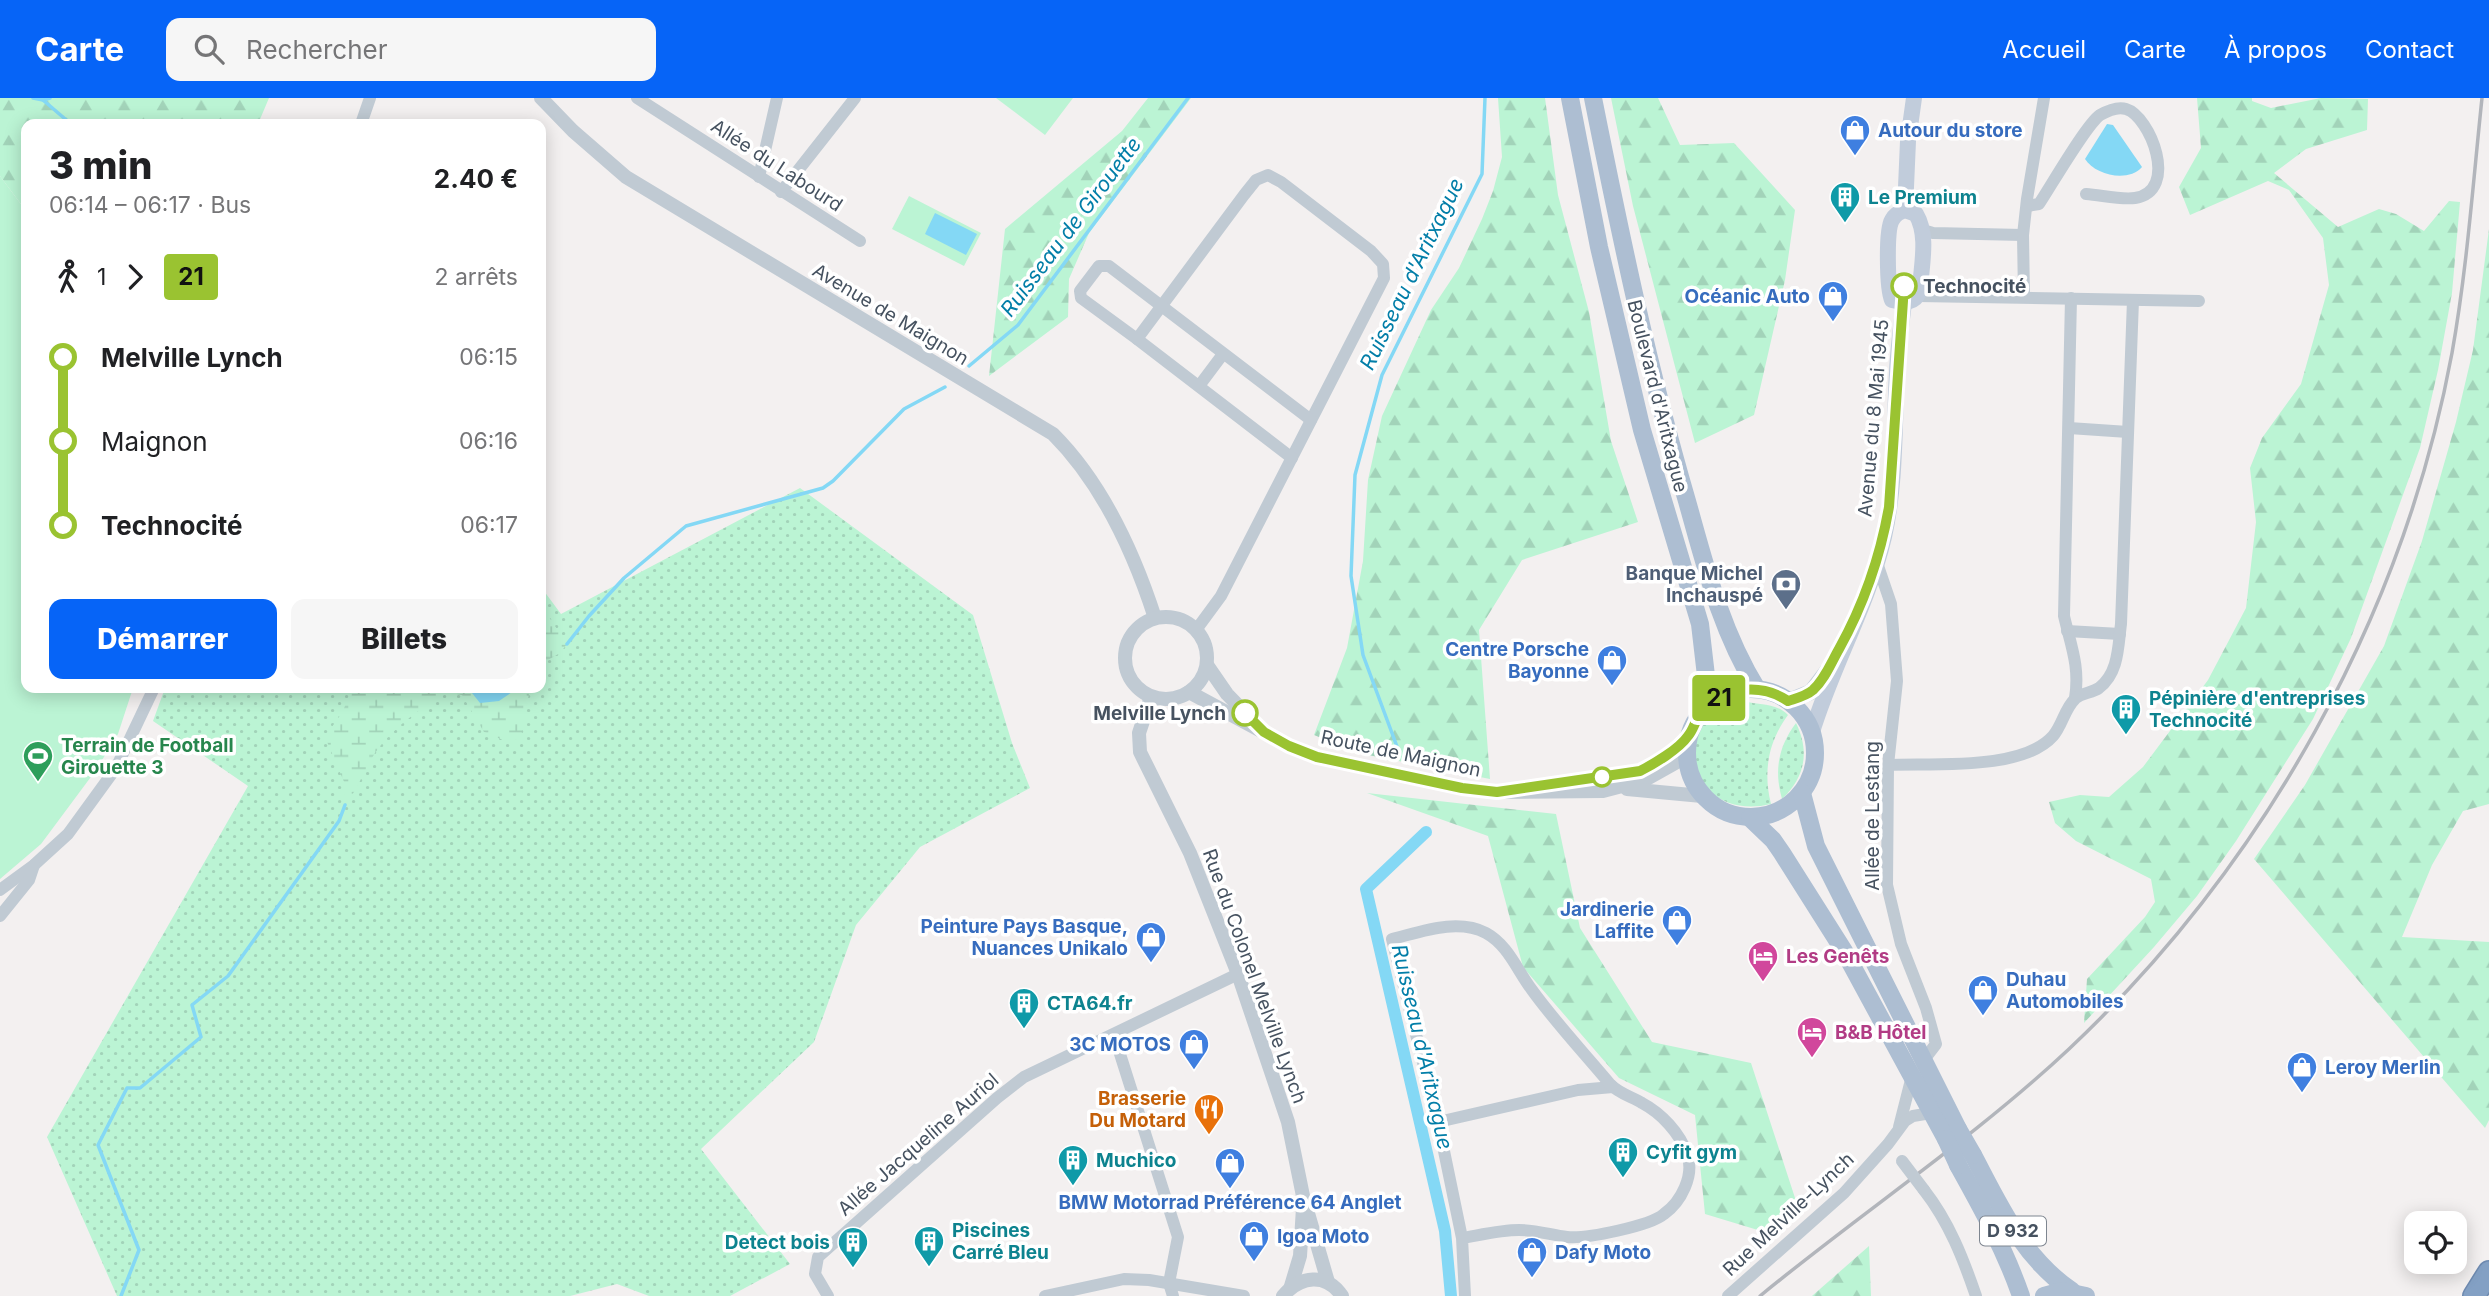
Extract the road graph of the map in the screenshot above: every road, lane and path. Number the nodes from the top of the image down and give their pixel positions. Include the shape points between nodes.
1 (370, 98) edge
2 (541, 98) edge
3 (637, 98) edge
4 (777, 98) edge
5 (855, 98) edge
6 (1570, 98) edge
7 (1593, 98) edge
8 (1914, 98) edge
9 (2045, 98) edge
10 (656, 103) edge
11 (363, 119) edge
12 (759, 177) junction
13 (782, 192) junction
14 (2086, 194) dead end
15 (2026, 206) junction
16 (1905, 210) junction
17 (1923, 230) junction
18 (2023, 235) junction
19 (860, 241) dead end
20 (2024, 297) junction
21 (2071, 298) junction
22 (1911, 299) junction
23 (2133, 300) junction
24 (2199, 301) dead end
25 (1161, 306) junction
26 (1137, 339) junction
27 (1223, 354) junction
28 (1199, 386) junction
29 (1311, 420) junction
30 (2069, 428) junction
31 (2128, 432) junction
32 (1292, 458) junction
33 (1877, 563) junction
34 (1857, 617) junction
35 (1155, 618) junction
36 (1196, 629) junction
37 (2067, 631) junction
38 (2120, 634) junction
39 (1207, 665) junction
40 (1757, 689) junction
41 (1189, 692) junction
42 (152, 693) edge
43 (1151, 697) junction
44 (2075, 698) junction
45 (1788, 701) junction
46 (1712, 702) junction
47 (1264, 732) junction
48 (1812, 732) junction
49 (1686, 757) junction
50 (1888, 765) junction
51 (1619, 789) junction
52 (1802, 793) junction
53 (1702, 796) junction
54 (1750, 818) junction
55 (34, 865) junction
56 (0, 890) edge
57 (0, 916) edge
58 (1238, 974) junction
59 (1114, 1035) junction
60 (1923, 1061) junction
61 (1912, 1076) junction
62 (1613, 1087) junction
63 (1931, 1112) junction
64 (1438, 1122) junction
65 (1899, 1127) junction
66 (1952, 1134) junction
67 (1888, 1144) junction
68 (1966, 1160) junction
69 (1303, 1196) junction
70 (1462, 1238) junction
71 (2489, 1272) edge
72 (1328, 1282) junction
73 (1168, 1283) junction
74 (1287, 1291) edge
75 (2079, 1294) edge
76 (828, 1296) edge
77 (1045, 1296) edge
78 (1173, 1296) edge
79 (1244, 1296) edge
80 (1342, 1296) edge
81 (1465, 1296) edge
82 (1728, 1296) edge
83 (1976, 1296) edge
84 (2021, 1296) edge
85 (2044, 1296) edge
86 (2474, 1296) edge

1 - 11 street
2 - 35 street, Avenue de Maignon via 626,177 1053,434 1082,466 1118,528 1135,560
3 - 10 street, Allée du Labourd
4 - 12 street
5 - 13 street
6 - 46 main road, Boulevard d'Aritxague via 1642,430 1700,624
7 - 40 main road, Boulevard d'Aritxague via 1663,419 1730,639
8 - 16 main road
9 - 15 street
10 - 12 street, Allée du Labourd
12 - 13 street, Allée du Labourd
13 - 19 street, Allée du Labourd
14 - 15 street via 2135,198 2158,182 2160,165 2148,134 2137,116 2126,109 2115,108 2094,120 2039,204
15 - 18 street
16 - 17 main road via 1916,214
16 - 22 main road via 1889,223 1887,286 1892,300
17 - 18 street
17 - 22 main road, Avenue du 8 Mai 1945
18 - 20 street
20 - 21 street
20 - 22 street
21 - 23 street
21 - 30 street
22 - 33 main road, Avenue du 8 Mai 1945 via 1897,370 1889,507
23 - 24 street
23 - 31 street
25 - 26 street
25 - 26 street via 1109,267 1099,267 1080,291 1081,298
25 - 27 street
25 - 29 street via 1256,180 1268,175 1281,182 1383,264 1384,278
26 - 28 street
27 - 28 street
27 - 29 street
28 - 32 street
29 - 32 street
30 - 31 street
30 - 37 street
31 - 38 street
32 - 36 street via 1221,596
33 - 34 main road, Avenue du 8 Mai 1945
33 - 50 street, Allée de Lestang via 1891,604 1894,641 1896,681
34 - 45 main road, Avenue du 8 Mai 1945 via 1823,680 1811,692
34 - 48 main road, Avenue du 8 Mai 1945
35 - 36 street via 1177,618
35 - 43 street via 1135,630 1124,655 1131,681
36 - 39 street via 1207,652
37 - 38 street
37 - 44 street via 2077,663
38 - 44 street via 2112,673 2099,688
39 - 41 street
39 - 47 street, Route de Maignon via 1227,694
40 - 45 main road
40 - 46 main road via 1733,692
41 - 43 street via 1171,699
41 - 47 street, Route de Maignon
42 - 55 street via 116,768 68,834
43 - 58 street, Rue du Colonel Melville Lynch via 1139,733 1140,752 1190,853
44 - 50 street via 2052,737 2021,757
45 - 48 main road
46 - 49 main road via 1694,723
47 - 51 street, Route de Maignon via 1317,757 1462,788 1497,792
48 - 52 main road via 1812,774
49 - 51 street, Route de Maignon via 1646,780
49 - 53 main road
50 - 60 street, Allée de Lestang via 1887,885 1900,944 1936,1044
51 - 53 street, Route de Maignon
52 - 54 main road via 1780,810
52 - 60 main road, D 932 via 1816,846
53 - 54 main road via 1724,812
54 - 61 main road, D 932 via 1773,840 1816,905
55 - 56 street
55 - 57 street via 29,880
58 - 59 street, Allée Jacqueline Auriol
58 - 69 street, Rue du Colonel Melville Lynch via 1288,1122
59 - 73 street via 1178,1237
59 - 76 street, Allée Jacqueline Auriol via 1024,1077 818,1256 815,1273
60 - 66 main road, D 932
61 - 63 main road, D 932
61 - 65 street, Rue Melville-Lynch
62 - 64 street via 1578,1090
62 - 64 street via 1532,991 1497,939 1475,929 1449,926 1392,939
62 - 70 street via 1667,1123 1688,1156 1687,1184 1665,1214 1650,1223 1570,1237 1517,1230
63 - 65 street via 1913,1116
63 - 66 main road, D 932
64 - 70 street
65 - 67 street, Rue Melville-Lynch
66 - 68 main road, D 932, bridge
67 - 82 street, Rue Melville-Lynch via 1844,1193
67 - 83 street, bridge via 1941,1211
68 - 75 main road, D 932 via 2015,1234 2057,1281
68 - 84 main road, D 932
69 - 72 street, Rue du Colonel Melville Lynch
69 - 74 street, Rue du Colonel Melville Lynch via 1300,1256
70 - 81 street
71 - 86 highway
72 - 74 street via 1309,1279
72 - 80 street
73 - 77 street via 1124,1279
73 - 78 street
73 - 79 street
75 - 85 main road via 2062,1291

